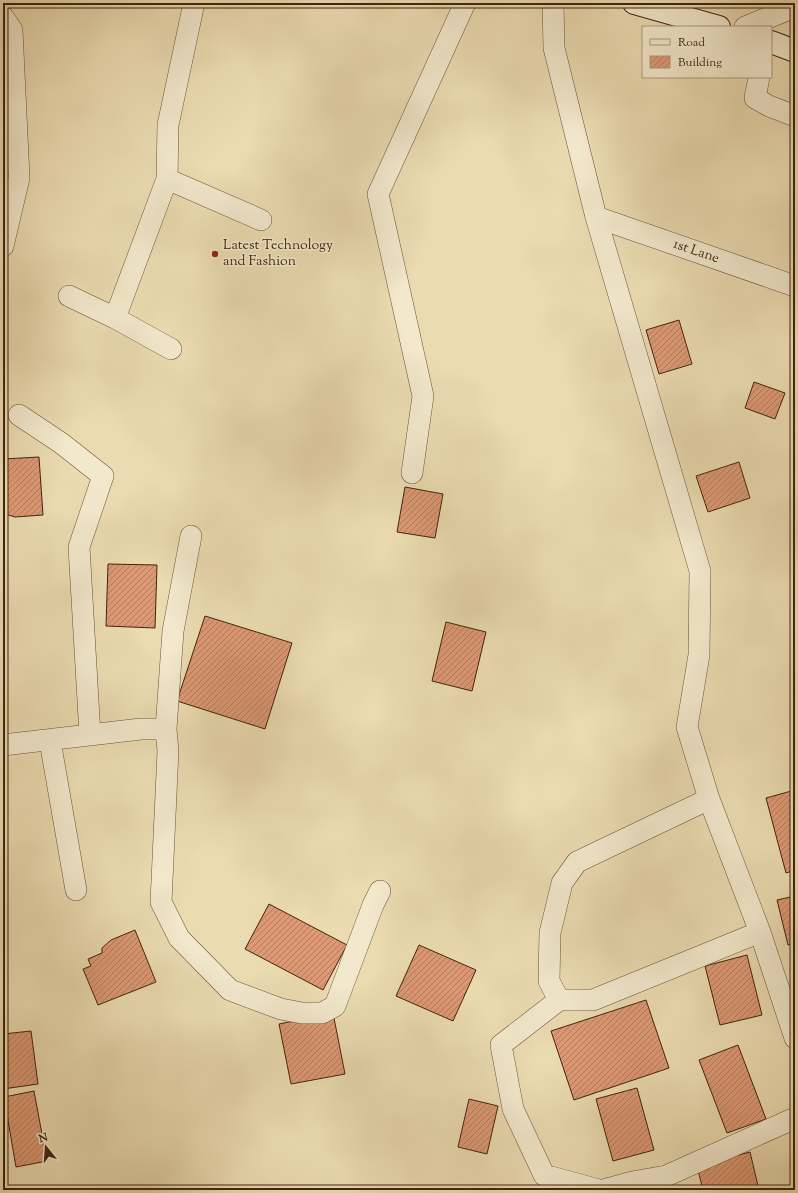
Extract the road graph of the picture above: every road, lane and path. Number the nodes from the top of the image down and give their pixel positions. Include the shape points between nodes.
1 (194, 3) edge
2 (465, 3) edge
3 (553, 3) edge
4 (634, 3) edge
5 (795, 7) edge
6 (3, 17) edge
7 (715, 26) edge
8 (748, 26) edge
9 (772, 42) edge
10 (795, 51) edge
11 (759, 78) edge
12 (795, 116) edge
13 (167, 179) junction
14 (596, 217) junction
15 (261, 220) dead end
16 (3, 246) edge
17 (795, 286) edge
18 (69, 296) dead end
19 (115, 318) junction
20 (171, 349) dead end
21 (19, 415) dead end
22 (412, 473) dead end
23 (191, 536) dead end
24 (166, 729) junction
25 (90, 735) junction
26 (50, 741) junction
27 (3, 745) edge
28 (708, 799) junction
29 (76, 890) dead end
30 (380, 891) dead end
31 (760, 932) junction
32 (559, 1000) junction
33 (795, 1038) edge
34 (795, 1118) edge
35 (599, 1190) edge
36 (603, 1190) edge

1 - 13 street via 168,125
2 - 22 street via 378,194 422,396
3 - 14 street via 554,48
4 - 7 street
5 - 8 street
6 - 16 street via 12,30 18,178
9 - 10 street
11 - 12 street via 755,98
13 - 15 street
13 - 19 street
14 - 17 street, 1st Lane
14 - 28 street via 700,571 699,655 687,727
18 - 19 street
19 - 20 street
21 - 25 street via 62,443 103,476 78,547
23 - 24 street via 173,631
24 - 25 street
24 - 30 street via 168,751 161,902 179,938 230,990 281,1009 322,1013 335,1006
25 - 26 street
26 - 27 street
26 - 29 street
28 - 31 street
28 - 32 street via 577,862 562,883 550,933 549,981
31 - 32 street via 593,1000
31 - 33 street
32 - 35 street via 501,1045 513,1109 544,1175
34 - 36 street via 666,1176

